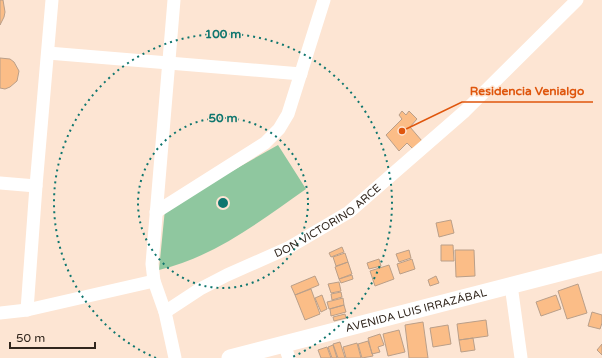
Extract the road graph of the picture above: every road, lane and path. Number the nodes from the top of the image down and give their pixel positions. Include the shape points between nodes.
1 (52, 0) edge
2 (174, 0) edge
3 (324, 0) edge
4 (577, 0) edge
5 (48, 53) junction
6 (169, 64) junction
7 (301, 74) junction
8 (0, 184) edge
9 (36, 186) junction
10 (156, 212) junction
11 (602, 262) edge
12 (154, 281) junction
13 (511, 285) junction
14 (26, 310) junction
15 (165, 312) junction
16 (0, 313) edge
17 (286, 351) edge
18 (175, 358) edge
19 (230, 358) edge
20 (521, 358) edge

1 - 5 street
2 - 6 street
3 - 7 street
4 - 15 street, DON VICTORINO ARCE via 472,104 349,212 288,248 200,289
5 - 6 street
5 - 9 street
6 - 7 street
6 - 10 street
7 - 10 street via 288,114 279,130 265,143
8 - 9 street
9 - 14 street
10 - 12 street via 152,264
11 - 13 main road, AVENIDA LUIS IRRAZÁBAL
12 - 14 street
12 - 15 street
13 - 17 main road, AVENIDA LUIS IRRAZÁBAL
13 - 20 street
14 - 16 street
15 - 18 street
17 - 19 main road, AVENIDA LUIS IRRAZÁBAL

